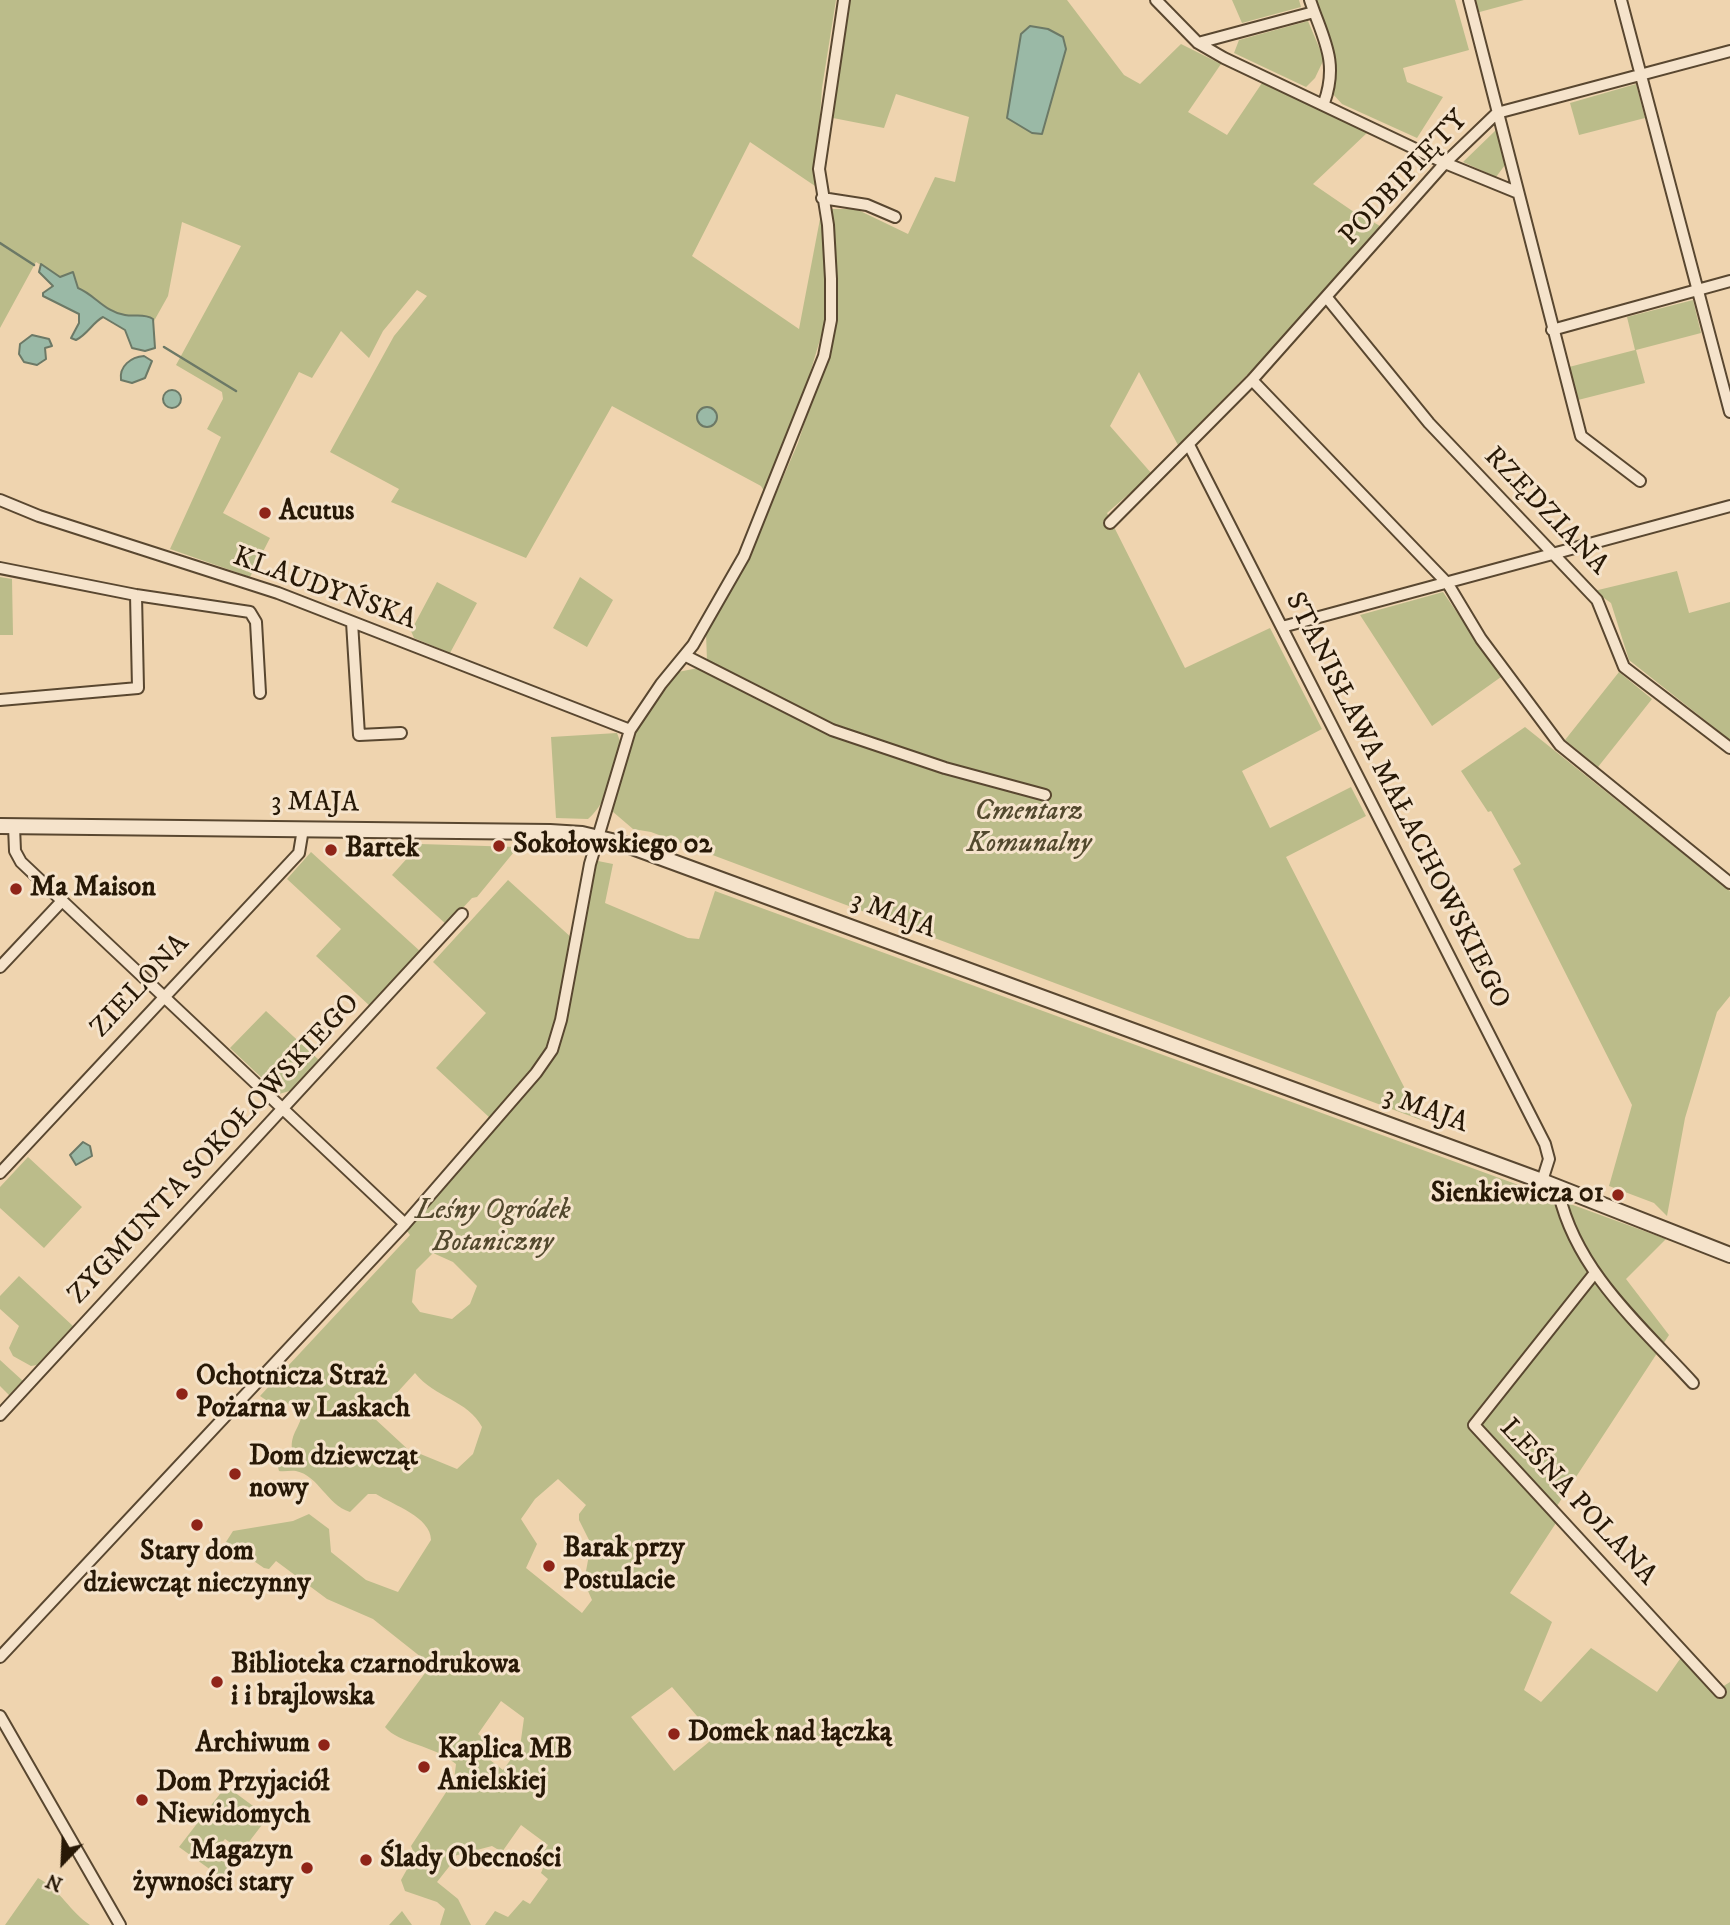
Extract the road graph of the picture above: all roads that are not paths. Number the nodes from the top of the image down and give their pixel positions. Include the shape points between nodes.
1 (844, 0) edge
2 (1156, 0) edge
3 (1310, 0) edge
4 (1468, 0) edge
5 (1621, 0) edge
6 (1314, 12) junction
7 (1198, 43) junction
8 (1730, 51) edge
9 (1641, 75) junction
10 (1324, 103) junction
11 (1497, 113) junction
12 (1446, 163) junction
13 (1517, 192) junction
14 (822, 198) junction
15 (895, 217) dead end
16 (1730, 281) edge
17 (1699, 289) junction
18 (1328, 299) junction
19 (1552, 330) junction
20 (1252, 380) junction
21 (1730, 412) edge
22 (1189, 445) junction
23 (1640, 481) dead end
24 (1, 503) edge
25 (1730, 506) edge
26 (1110, 523) dead end
27 (1552, 552) junction
28 (0, 569) edge
29 (1448, 584) junction
30 (136, 595) junction
31 (352, 622) junction
32 (1282, 627) junction
33 (686, 656) junction
34 (260, 693) dead end
35 (0, 700) edge
36 (630, 730) junction
37 (401, 733) dead end
38 (1730, 748) edge
39 (1045, 795) dead end
40 (7, 826) edge
41 (303, 829) junction
42 (597, 838) junction
43 (1730, 883) edge
44 (62, 901) junction
45 (463, 914) dead end
46 (0, 967) edge
47 (163, 996) junction
48 (284, 1111) junction
49 (0, 1172) edge
50 (1542, 1181) junction
51 (1559, 1194) dead end
52 (405, 1224) junction
53 (1730, 1255) edge
54 (1594, 1274) junction
55 (1693, 1383) dead end
56 (0, 1415) edge
57 (0, 1657) edge
58 (1720, 1692) dead end
59 (0, 1716) edge
60 (120, 1925) edge

1 - 14 street via 819,169
2 - 7 street
3 - 6 street
4 - 11 street
5 - 9 street
6 - 7 street
6 - 10 street via 1330,51 1330,88
7 - 10 street
8 - 9 street, PODBIPIĘTY
9 - 11 street, PODBIPIĘTY
9 - 17 street
10 - 12 street
11 - 12 street, PODBIPIĘTY
11 - 13 street
12 - 13 street
12 - 18 street, PODBIPIĘTY
13 - 19 street
14 - 15 street via 867,205
14 - 33 street via 831,279 831,320 824,356 744,556
16 - 17 street
17 - 19 street
17 - 21 street
18 - 20 street, PODBIPIĘTY
18 - 27 street, RZĘDZIANA via 1429,423
19 - 23 street via 1581,436
20 - 22 street, PODBIPIĘTY
20 - 29 street
22 - 26 street, PODBIPIĘTY
22 - 32 street, STANISŁAWA MAŁACHOWSKIEGO
24 - 31 street, KLAUDYŃSKA via 278,593
25 - 27 street
27 - 29 street
27 - 38 street, RZĘDZIANA via 1597,600 1624,667
28 - 30 street
29 - 32 street
29 - 43 street via 1481,639 1560,745
30 - 34 street via 250,612 256,622
30 - 35 street via 138,688
31 - 36 street, KLAUDYŃSKA
31 - 37 street via 359,735
32 - 50 street, STANISŁAWA MAŁACHOWSKIEGO via 1545,1144 1549,1159
33 - 36 street
33 - 39 street via 832,730
36 - 42 street
40 - 41 street, 3 MAJA
40 - 44 street via 17,855
41 - 42 street, 3 MAJA via 550,832
41 - 47 street, ZIELONA via 299,853
42 - 50 street, 3 MAJA via 721,877
42 - 52 street via 552,1050
44 - 46 street
44 - 47 street
45 - 48 street, ZYGMUNTA SOKOŁOWSKIEGO
47 - 48 street
47 - 49 street, ZIELONA
48 - 52 street
48 - 56 street, ZYGMUNTA SOKOŁOWSKIEGO
50 - 53 street, 3 MAJA
51 - 54 street via 1564,1217
52 - 57 street
54 - 55 street
54 - 58 street, LEŚNA POLANA via 1474,1425
59 - 60 street

